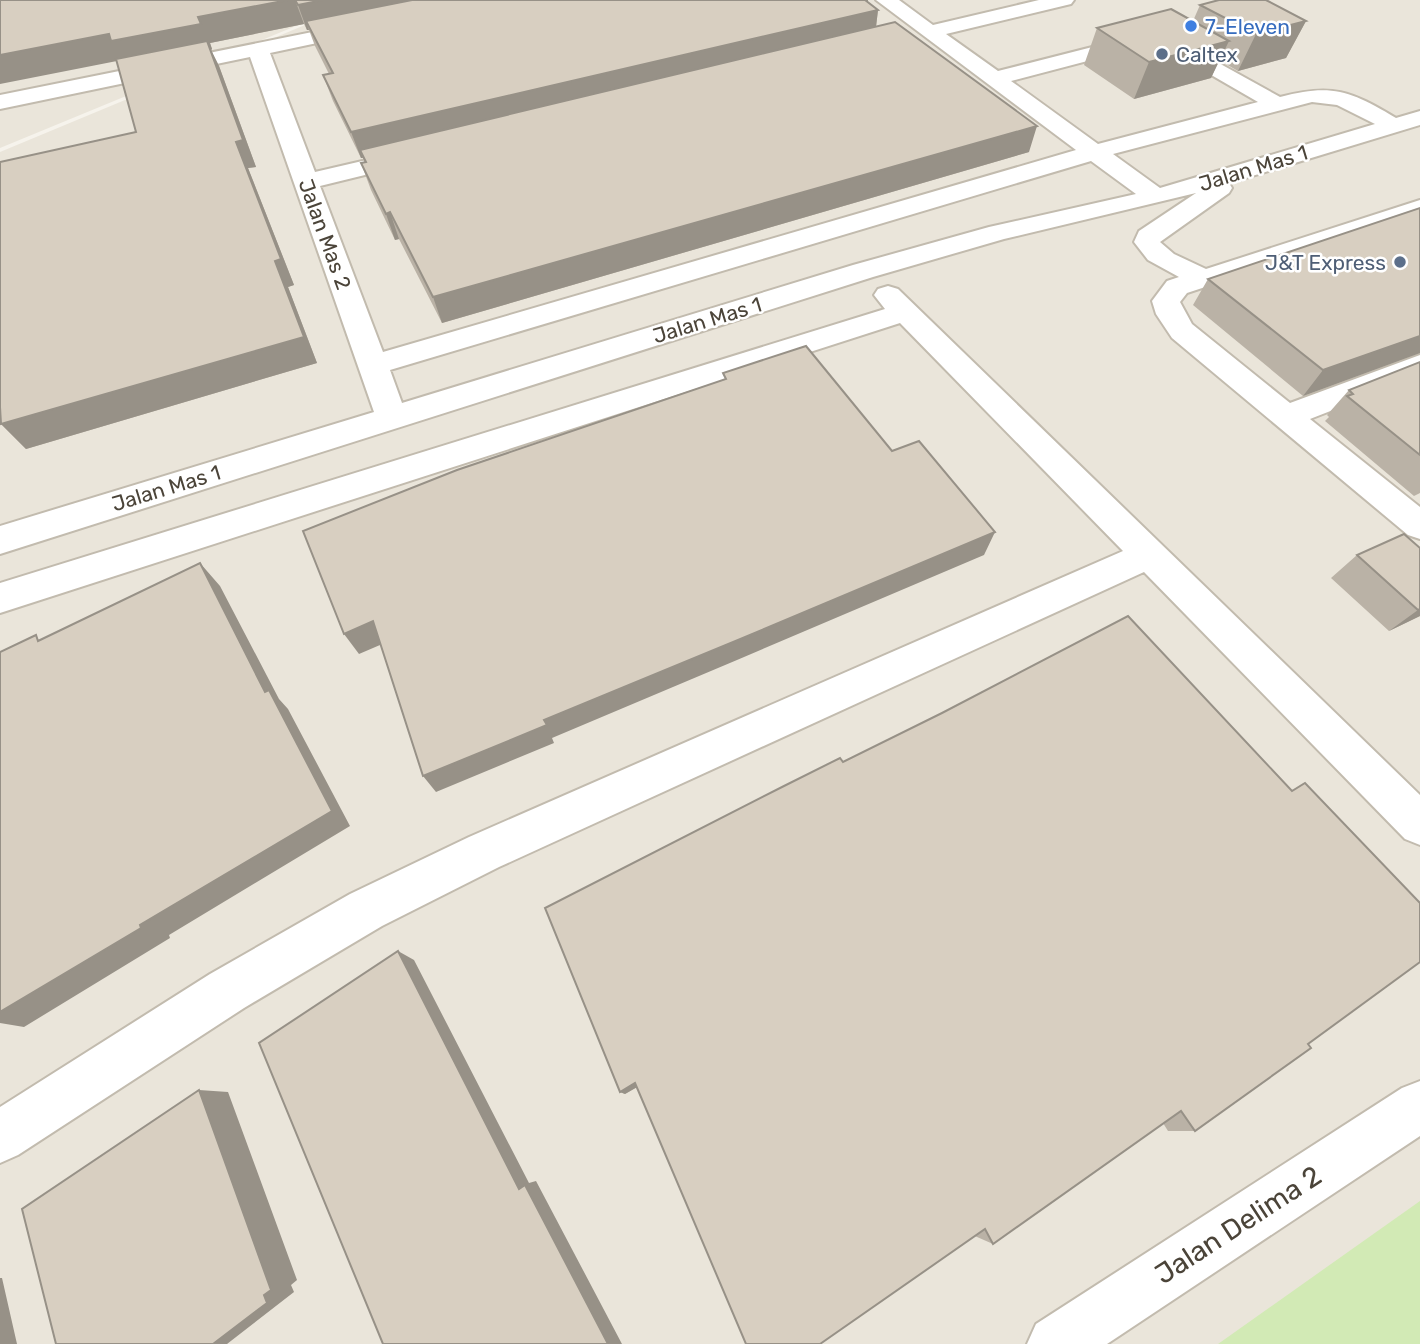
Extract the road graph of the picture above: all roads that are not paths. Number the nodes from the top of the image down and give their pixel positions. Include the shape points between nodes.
1 (886, 0) edge
2 (1064, 0) edge
3 (378, 25) edge
4 (930, 32) junction
5 (258, 49) junction
6 (994, 79) junction
7 (0, 102) edge
8 (1277, 104) junction
9 (1420, 118) edge
10 (1394, 126) junction
11 (1420, 141) edge
12 (1334, 144) junction
13 (440, 150) edge
14 (1095, 152) junction
15 (1248, 169) junction
16 (306, 183) junction
17 (1156, 197) junction
18 (1420, 208) edge
19 (863, 271) junction
20 (1190, 282) junction
21 (905, 312) junction
22 (373, 365) junction
23 (1420, 365) edge
24 (1286, 416) junction
25 (392, 418) junction
26 (1420, 526) edge
27 (0, 540) edge
28 (1148, 555) junction
29 (0, 598) edge
30 (1420, 824) edge
31 (1420, 1106) edge
32 (0, 1137) edge
33 (1056, 1344) edge

1 - 4 street
2 - 4 street
3 - 5 street
4 - 6 street
5 - 7 street
5 - 16 street, Jalan Mas 2
6 - 8 street via 1159,36
6 - 14 street
8 - 10 street via 1332,94
8 - 14 street
9 - 10 street, Jalan Mas 1
10 - 12 street, Jalan Mas 1
11 - 12 street
12 - 15 street, Jalan Mas 1
13 - 16 street
14 - 17 street
14 - 22 street
15 - 17 street, Jalan Mas 1
15 - 20 street via 1148,237 1157,255
16 - 22 street, Jalan Mas 2
17 - 19 street, Jalan Mas 1 via 998,233
18 - 20 street
19 - 21 street
19 - 25 street, Jalan Mas 1
20 - 24 street via 1166,300 1182,331
21 - 28 street
21 - 29 street
22 - 25 street, Jalan Mas 2
23 - 24 street
24 - 26 street
25 - 27 street, Jalan Mas 1
28 - 30 street
28 - 32 street via 484,852 366,910 227,991
31 - 33 street, Jalan Delima 2

